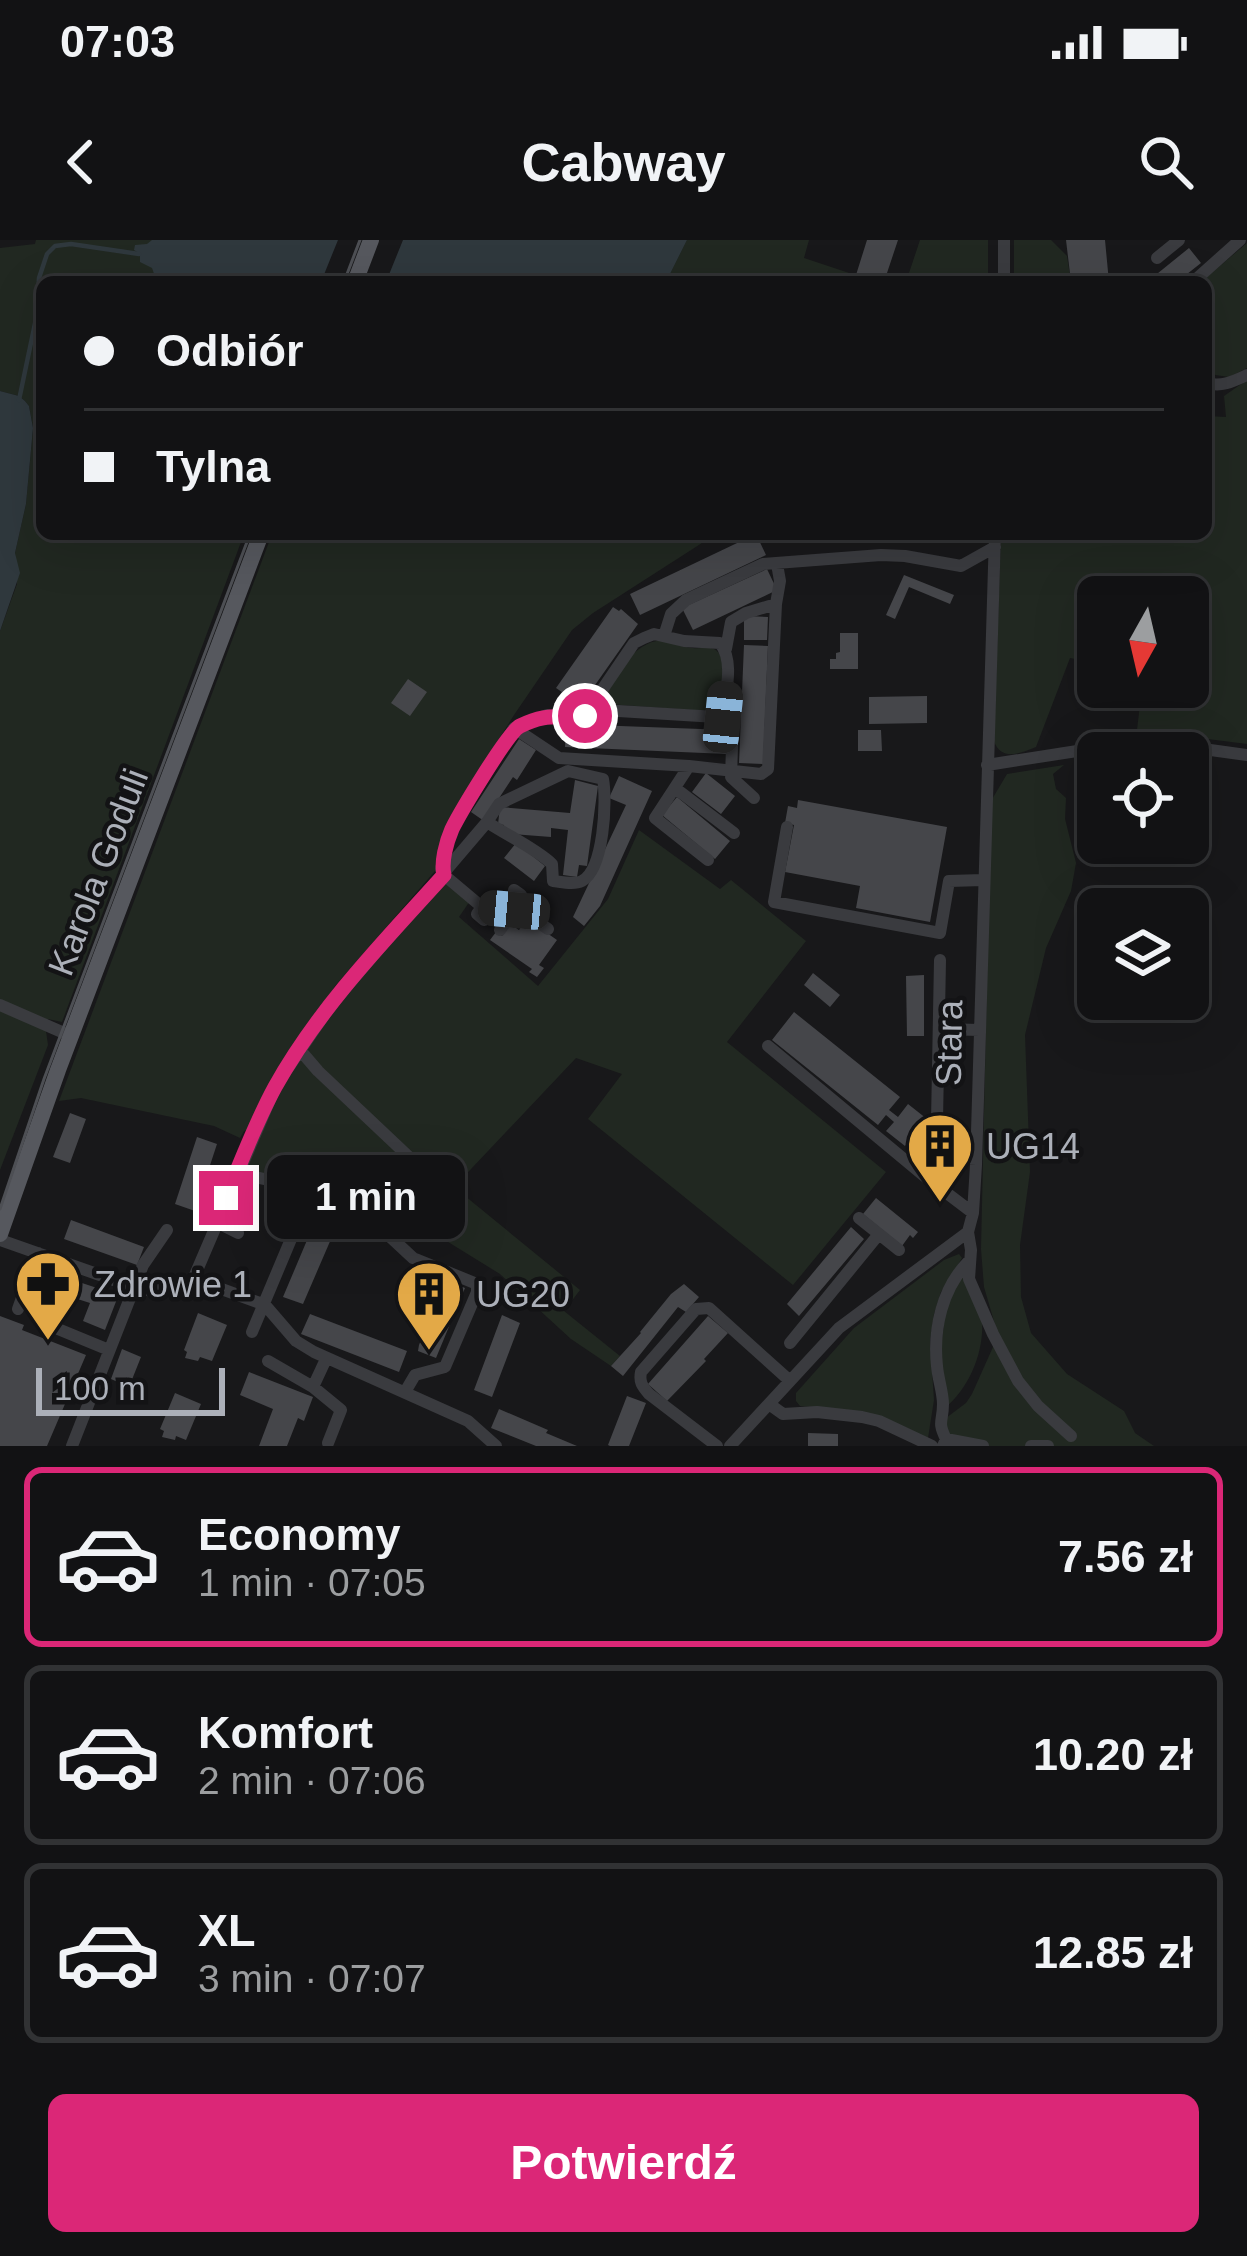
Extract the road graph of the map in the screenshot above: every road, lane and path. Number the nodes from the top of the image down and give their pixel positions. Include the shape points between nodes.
1 (370, 240) edge
2 (1004, 240) edge
3 (1179, 240) edge
4 (1240, 240) edge
5 (1157, 258) dead end
6 (357, 276) edge
7 (1004, 276) edge
8 (1199, 276) edge
9 (1247, 375) edge
10 (1212, 383) edge
11 (258, 540) edge
12 (995, 541) edge
13 (777, 564) junction
14 (776, 604) junction
15 (731, 622) junction
16 (664, 636) junction
17 (688, 641) junction
18 (726, 649) junction
19 (585, 716) junction
20 (723, 717) junction
21 (514, 728) junction
22 (1247, 755) edge
23 (987, 765) junction
24 (689, 766) junction
25 (730, 771) junction
26 (675, 788) junction
27 (754, 798) dead end
28 (487, 822) junction
29 (787, 827) dead end
30 (734, 833) dead end
31 (708, 860) dead end
32 (444, 875) junction
33 (983, 880) junction
34 (514, 890) dead end
35 (516, 909) junction
36 (548, 929) dead end
37 (500, 930) dead end
38 (940, 959) dead end
39 (0, 1006) edge
40 (939, 1029) junction
41 (980, 1030) junction
42 (71, 1036) junction
43 (768, 1046) dead end
44 (300, 1050) junction
45 (408, 1156) dead end
46 (912, 1166) junction
47 (236, 1174) junction
48 (313, 1189) junction
49 (974, 1213) junction
50 (859, 1218) dead end
51 (216, 1222) junction
52 (167, 1230) dead end
53 (968, 1232) junction
54 (238, 1233) dead end
55 (879, 1234) junction
56 (0, 1237) edge
57 (899, 1250) dead end
58 (38, 1253) junction
59 (969, 1261) junction
60 (63, 1262) junction
61 (196, 1285) junction
62 (134, 1287) junction
63 (265, 1305) junction
64 (818, 1309) junction
65 (18, 1310) dead end
66 (839, 1328) junction
67 (252, 1332) dead end
68 (790, 1343) dead end
69 (110, 1350) junction
70 (326, 1359) junction
71 (268, 1361) dead end
72 (790, 1380) junction
73 (314, 1387) junction
74 (405, 1392) junction
75 (770, 1404) junction
76 (1071, 1436) dead end
77 (328, 1443) edge
78 (945, 1443) edge
79 (72, 1446) edge
80 (496, 1446) edge
81 (717, 1446) edge
82 (730, 1446) edge
83 (932, 1446) edge
84 (983, 1446) edge
85 (1031, 1446) edge
86 (1048, 1446) edge

1 - 6 main road
2 - 7 street
3 - 5 street
4 - 8 street
9 - 10 street
11 - 42 main road, Karola Goduli
12 - 13 street via 961,566 881,555
12 - 23 street, Stara
13 - 14 street
13 - 16 street via 686,599 670,614
14 - 15 street
14 - 25 street via 769,770
15 - 17 street
15 - 18 street
16 - 17 street
16 - 19 street via 634,643
17 - 18 street
18 - 20 street
19 - 20 street via 602,710
19 - 21 street via 547,715
20 - 25 street via 735,724
21 - 24 street via 559,758
21 - 32 street via 451,830
22 - 23 street via 1122,744
23 - 33 street, Stara
24 - 25 street
24 - 26 street
25 - 27 street
26 - 30 street
26 - 31 street via 655,818
28 - 28 street via 540,853 552,864 553,880 584,880 602,834 603,779 568,772 499,804
28 - 32 street
29 - 33 street via 774,902 940,933 949,880
32 - 35 street via 483,914
32 - 44 street
33 - 41 street, Stara
34 - 35 street via 521,895
35 - 36 street
35 - 37 street
38 - 40 street
39 - 42 street
40 - 41 street
40 - 46 street via 938,1121
41 - 49 street, Stara
42 - 56 main road, Karola Goduli
43 - 46 street
44 - 45 street
44 - 47 street
46 - 49 street
47 - 48 street
47 - 51 street
48 - 63 street
48 - 74 street via 356,1205 413,1258 477,1284 445,1367 415,1376
49 - 53 street, Stara
50 - 55 street
51 - 54 street
51 - 61 street
52 - 62 street
53 - 59 street, Stara
53 - 66 street
55 - 57 street
55 - 64 street
56 - 58 street
58 - 60 street
58 - 65 street
59 - 76 street via 969,1279 1018,1381
59 - 78 street via 946,1291 939,1329
60 - 62 street
60 - 69 street via 41,1322
61 - 62 street
61 - 63 street
62 - 69 street
63 - 67 street
63 - 70 street via 296,1341
64 - 66 street
64 - 68 street
66 - 72 street
69 - 79 street
70 - 73 street
70 - 74 street
71 - 73 street
72 - 75 street
72 - 81 street via 709,1308 696,1310 641,1372 641,1385
73 - 77 street via 341,1410
74 - 80 street via 468,1420
75 - 82 street
75 - 83 street via 783,1414 879,1421
78 - 84 street
85 - 86 street

